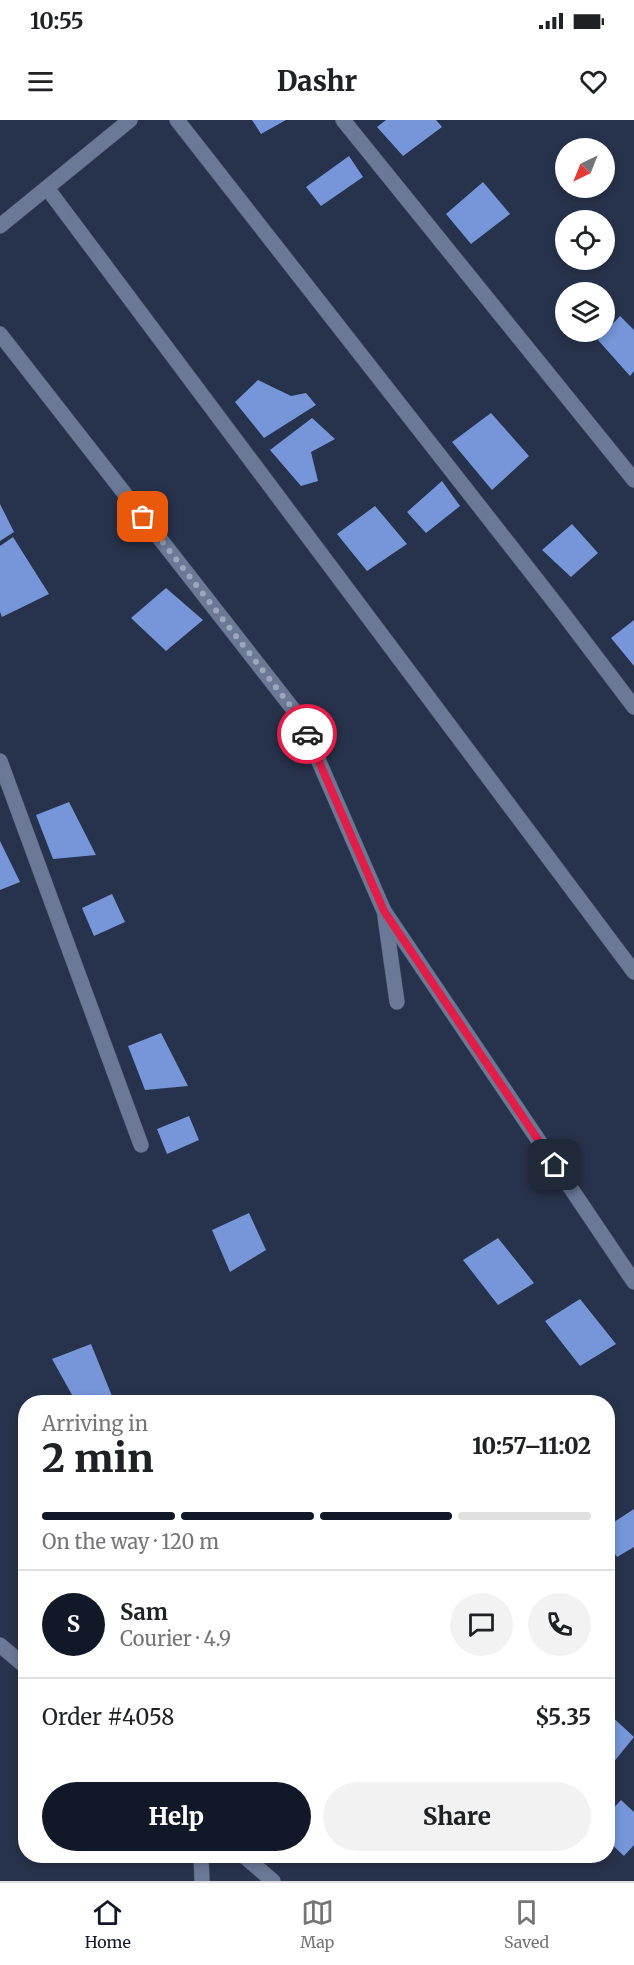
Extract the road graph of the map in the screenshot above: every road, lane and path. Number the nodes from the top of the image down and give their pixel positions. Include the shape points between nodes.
1 (129, 120) edge
2 (177, 120) edge
3 (343, 120) edge
4 (47, 188) junction
5 (0, 226) edge
6 (0, 334) edge
7 (634, 480) edge
8 (634, 707) edge
9 (0, 761) edge
10 (384, 911) junction
11 (634, 972) edge
12 (397, 1002) dead end
13 (141, 1145) dead end
14 (634, 1282) edge
15 (0, 1646) edge
16 (18, 1661) edge
17 (201, 1863) edge
18 (252, 1863) edge
19 (202, 1881) edge
20 (273, 1881) edge

1 - 4 street
2 - 8 street
3 - 7 street
4 - 5 street
4 - 11 street
6 - 10 street via 300,718
9 - 13 street
10 - 12 street
10 - 14 street
15 - 16 street
17 - 19 street
18 - 20 street

